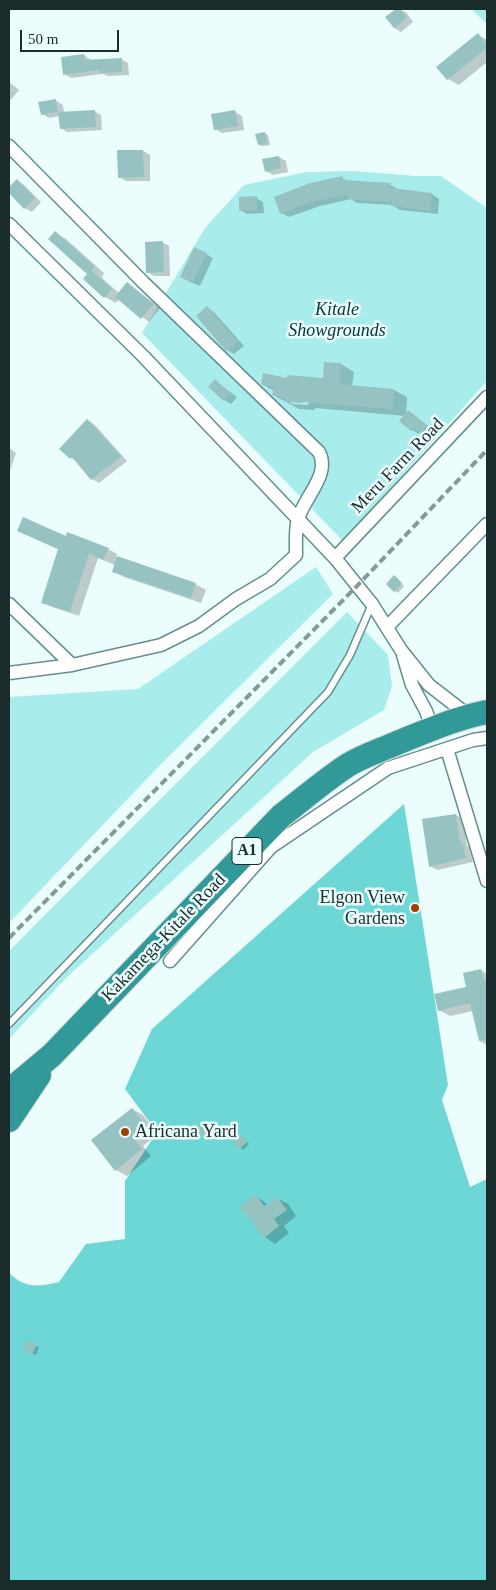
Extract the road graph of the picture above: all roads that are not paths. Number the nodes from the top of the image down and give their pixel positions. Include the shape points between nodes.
1 (9, 146) edge
2 (9, 224) edge
3 (487, 397) edge
4 (298, 520) junction
5 (487, 524) edge
6 (334, 558) junction
7 (9, 604) edge
8 (372, 604) junction
9 (387, 627) junction
10 (401, 650) junction
11 (72, 665) junction
12 (9, 673) edge
13 (478, 714) edge
14 (432, 728) junction
15 (487, 738) edge
16 (447, 749) junction
17 (487, 881) edge
18 (170, 961) dead end
19 (9, 1024) edge
20 (52, 1055) junction
21 (9, 1091) edge
22 (9, 1120) edge

1 - 4 street via 144,284 319,452 323,469
2 - 4 street via 143,356
3 - 6 street, Meru Farm Road
4 - 6 street
4 - 11 street via 296,555 270,579 199,626 161,645
5 - 9 street
6 - 8 street
7 - 11 street
8 - 9 street
8 - 19 lane via 350,655 328,692
9 - 10 street
10 - 13 street via 430,684
10 - 14 street via 409,677
11 - 12 street
13 - 14 highway, Kakamega-Kitale Road / A1
14 - 20 highway, Kakamega-Kitale Road / A1 via 350,764 281,816
15 - 16 street
16 - 17 street
16 - 18 street via 388,768 271,847
20 - 21 highway, Kakamega-Kitale Road / A1
20 - 22 highway, Kakamega-Kitale Road / A1

